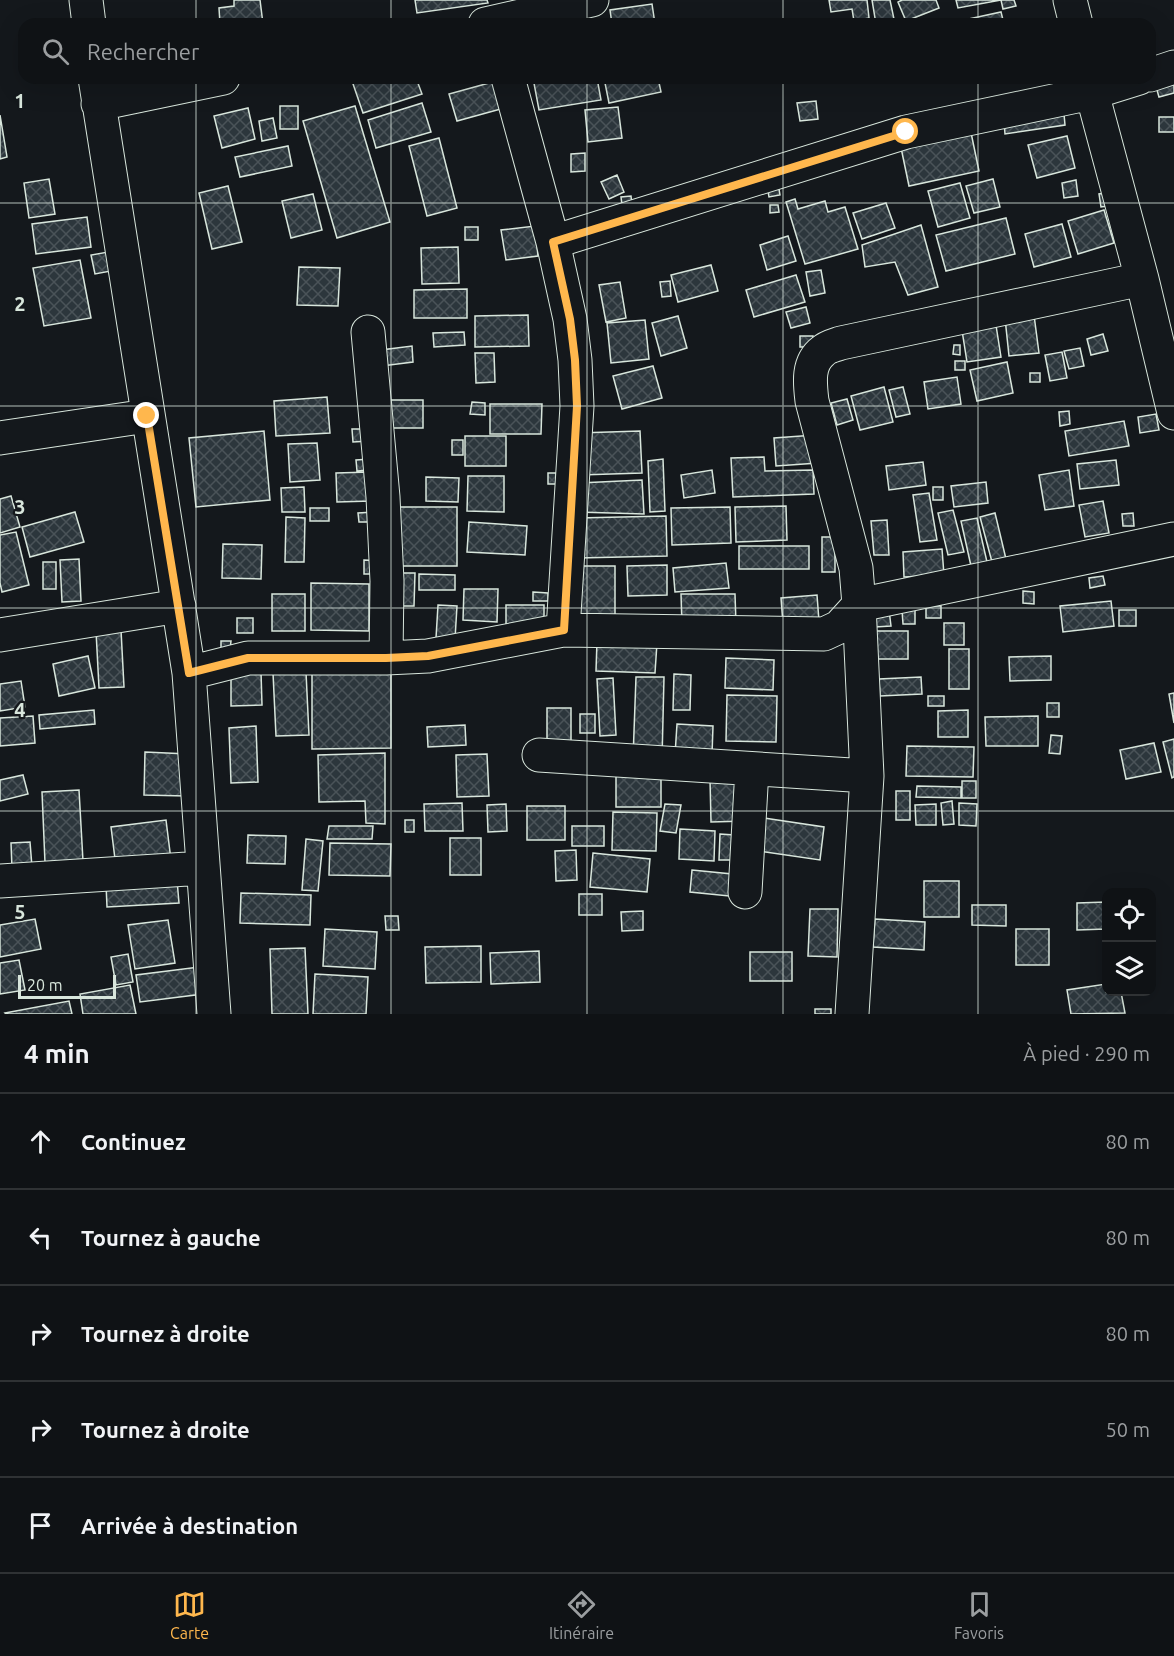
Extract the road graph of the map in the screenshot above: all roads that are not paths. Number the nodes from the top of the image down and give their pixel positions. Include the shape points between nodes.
1 (86, 0) edge
2 (592, 0) edge
3 (1070, 0) edge
4 (88, 18) edge
5 (513, 18) edge
6 (1074, 18) edge
7 (1174, 67) edge
8 (1156, 73) edge
9 (164, 84) edge
10 (510, 84) edge
11 (1090, 85) edge
12 (96, 91) edge
13 (553, 242) junction
14 (1142, 279) junction
15 (368, 332) dead end
16 (1174, 413) edge
17 (147, 416) junction
18 (0, 438) edge
19 (1174, 539) edge
20 (859, 605) junction
21 (179, 606) junction
22 (564, 630) junction
23 (0, 635) edge
24 (386, 658) junction
25 (189, 673) junction
26 (539, 755) dead end
27 (752, 769) junction
28 (867, 776) junction
29 (203, 868) junction
30 (0, 881) edge
31 (745, 892) dead end
32 (214, 1014) edge
33 (852, 1014) edge

1 - 4 street
2 - 5 street
3 - 6 street
7 - 8 street
9 - 12 street
10 - 13 street
11 - 13 street via 906,132
11 - 14 street
12 - 17 street
13 - 22 street via 570,319 576,394
14 - 16 street
14 - 20 street via 840,343 823,351 813,364 812,401 856,568
15 - 24 street via 383,507
17 - 18 street
17 - 21 street
19 - 20 street
20 - 22 street via 839,627 824,634
20 - 28 street
21 - 23 street
21 - 25 street
22 - 24 street via 428,656
24 - 25 street via 248,658
25 - 29 street
26 - 27 street
27 - 28 street
27 - 31 street
28 - 33 street
29 - 30 street
29 - 32 street

